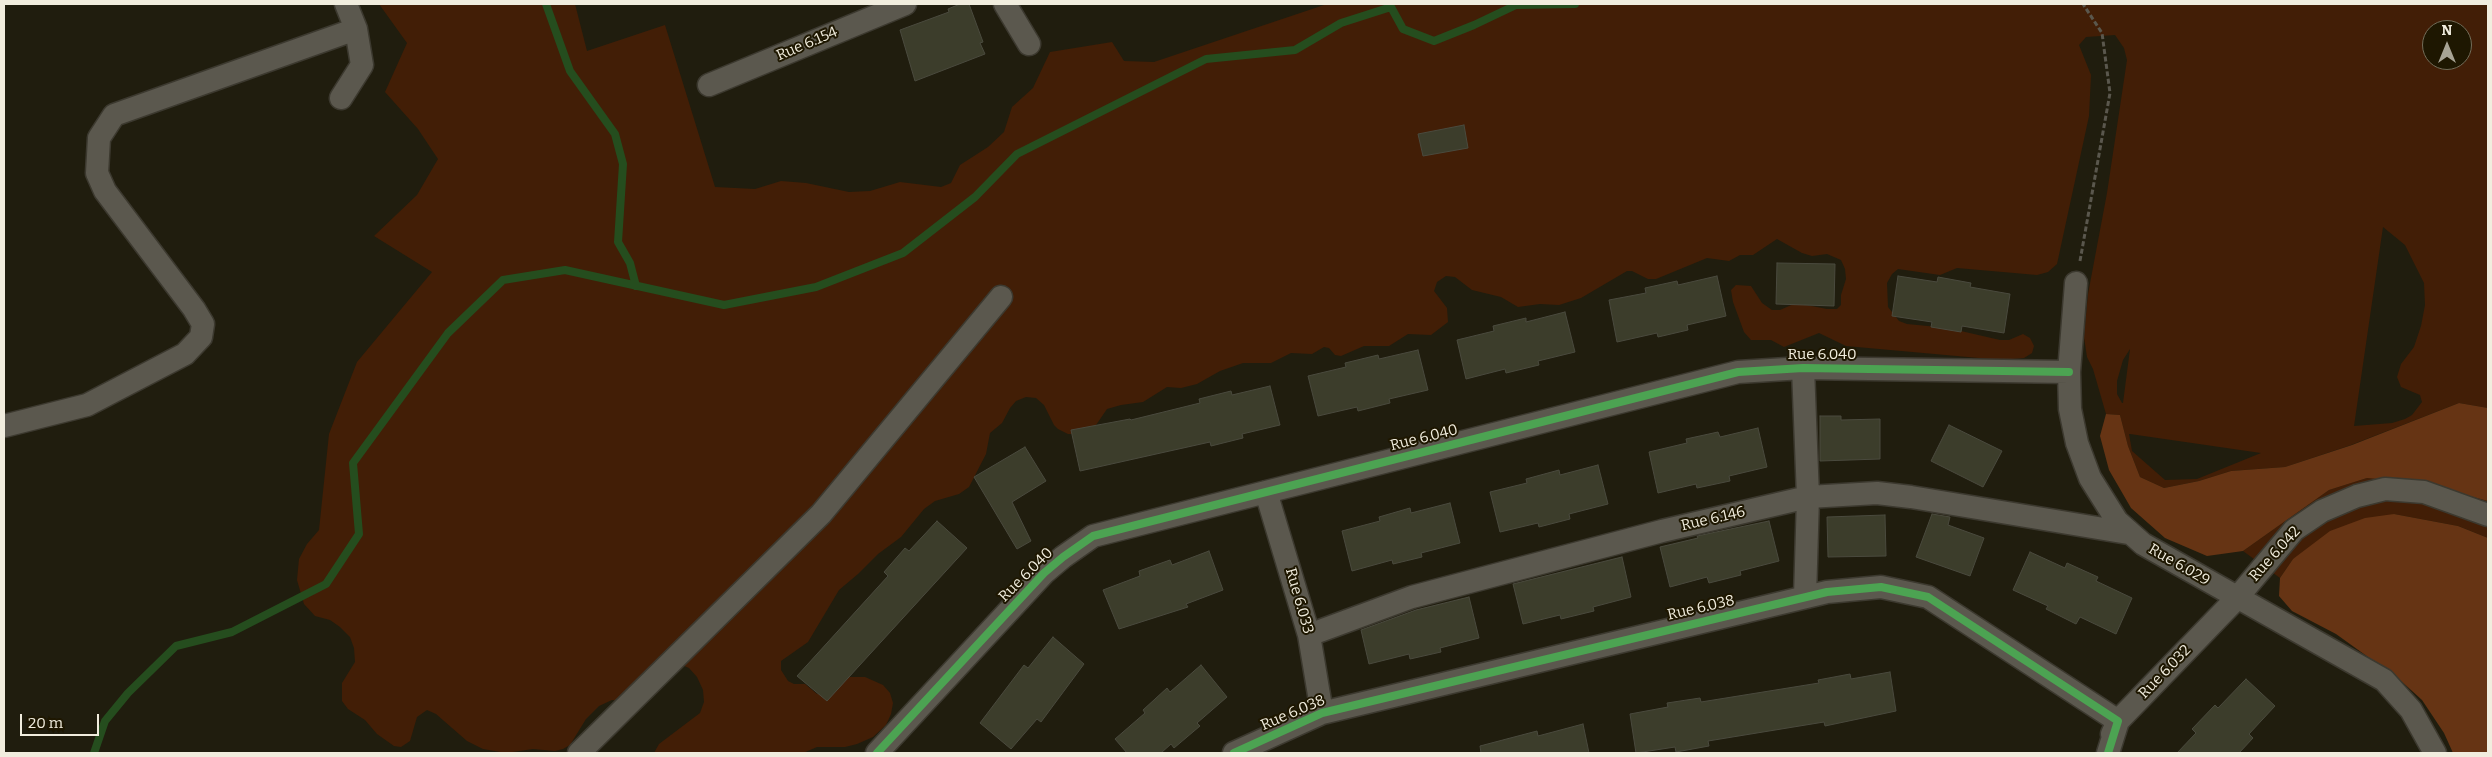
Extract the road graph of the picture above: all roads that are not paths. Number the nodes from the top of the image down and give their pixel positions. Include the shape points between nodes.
1 (346, 4) edge
2 (905, 4) edge
3 (1005, 4) edge
4 (356, 29) junction
5 (1029, 44) dead end
6 (710, 85) dead end
7 (341, 98) dead end
8 (2076, 284) road end
9 (1001, 297) dead end
10 (1802, 368) junction
11 (2069, 372) junction
12 (4, 426) edge
13 (1266, 492) junction
14 (1808, 497) junction
15 (2488, 515) edge
16 (2128, 533) junction
17 (1805, 598) junction
18 (2236, 598) junction
19 (1309, 635) junction
20 (1322, 712) junction
21 (2118, 721) junction
22 (579, 753) edge
23 (877, 753) edge
24 (1234, 753) edge
25 (2102, 753) edge
26 (2108, 753) edge
27 (2435, 753) edge

1 - 4 street
2 - 6 street, Rue 6.154
3 - 5 street
4 - 7 street via 362,65
4 - 12 street via 114,114 99,138 97,173 105,190 194,309 203,324 201,337 185,354 87,405
8 - 11 street, Rue 6.029
9 - 22 street via 821,514
10 - 11 street, Rue 6.040
10 - 13 street, Rue 6.040 via 1738,372
10 - 14 street
11 - 16 street, Rue 6.029 via 2070,409 2077,443 2090,478 2117,522
13 - 19 street, Rue 6.033
13 - 23 street, Rue 6.040 via 1093,536 1044,573
14 - 16 street, Rue 6.146 via 1877,493
14 - 17 street
14 - 19 street, Rue 6.146 via 1662,531 1412,597
15 - 18 street, Rue 6.042 via 2424,492 2385,489 2357,496 2322,512 2294,530
16 - 18 street, Rue 6.029
17 - 20 street, Rue 6.038
17 - 21 street, Rue 6.038 via 1827,592 1881,588 1928,597
18 - 21 street, Rue 6.032
18 - 27 street, Rue 6.029 via 2384,680 2412,710
19 - 20 street, Rue 6.033
20 - 24 street, Rue 6.038
21 - 25 street, Rue 6.032
21 - 26 street

